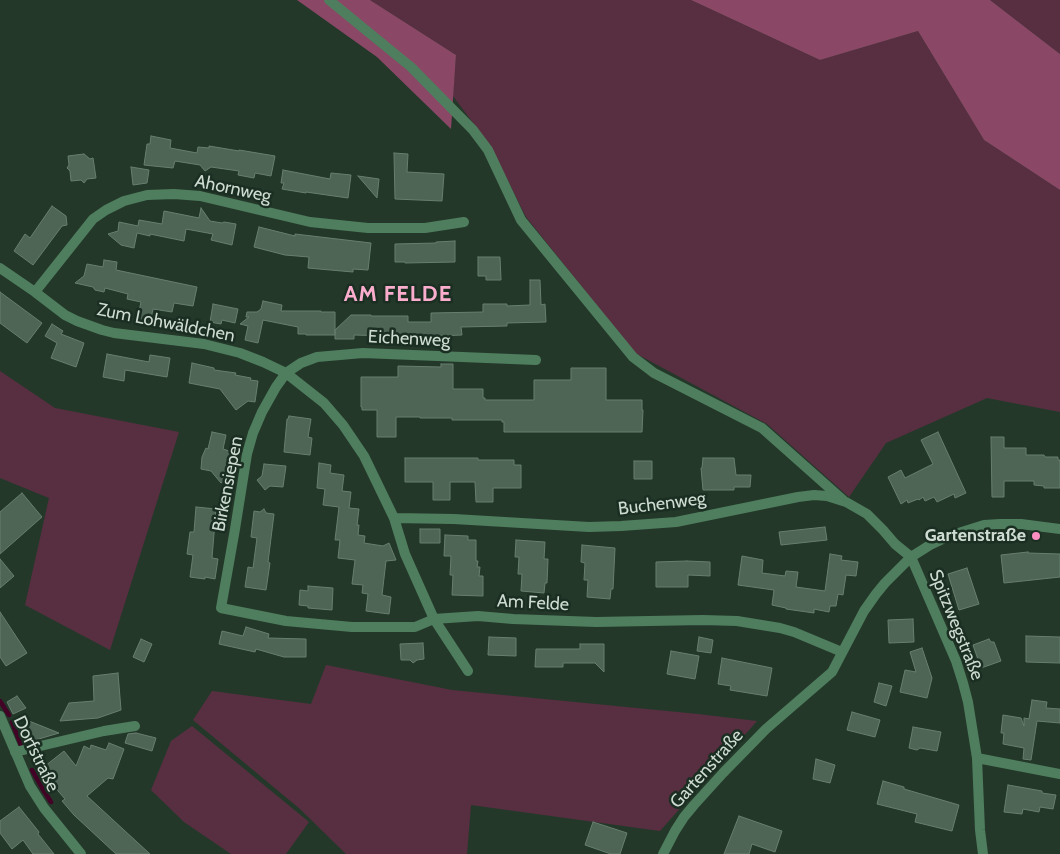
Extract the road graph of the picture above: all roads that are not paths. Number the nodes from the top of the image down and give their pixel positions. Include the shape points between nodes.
1 (329, 0) edge
2 (464, 222) dead end
3 (0, 268) edge
4 (34, 292) junction
5 (536, 360) dead end
6 (286, 373) junction
7 (846, 502) junction
8 (394, 518) junction
9 (1060, 529) edge
10 (911, 557) junction
11 (221, 608) joint
12 (434, 619) junction
13 (842, 652) junction
14 (468, 671) dead end
15 (0, 716) edge
16 (135, 726) dead end
17 (15, 752) junction
18 (977, 758) junction
19 (1060, 774) edge
20 (81, 854) edge
21 (663, 854) edge
22 (984, 854) edge

1 - 7 street via 411,67 472,130 488,150 521,220 633,358 654,373 762,428
2 - 4 street, Ahornweg via 425,228 368,228 310,222 200,196 147,195 124,201 93,219
3 - 4 street, Zum Lohwäldchen
4 - 6 street, Zum Lohwäldchen via 77,322 130,336 220,347
5 - 6 street, Eichenweg via 363,352 317,357
6 - 8 street, Zum Lohwäldchen via 324,404 354,439
6 - 11 street, Birkensiepen via 262,412 246,454
7 - 8 street, Buchenweg via 814,495 676,522 621,526
7 - 10 street, Buchenweg via 867,514 894,544
8 - 12 street, Zum Lohwäldchen via 405,554
9 - 10 street, Gartenstraße via 1022,524 984,526 949,536
10 - 13 street, Gartenstraße via 876,594
10 - 18 street, Spitzwegstraße via 963,682
11 - 12 street, Am Felde via 286,621 352,627 415,627
12 - 13 street, Am Felde via 478,616 596,622 737,621 794,632
12 - 14 street, Zum Lohwäldchen
13 - 21 street, Gartenstraße via 832,672 766,729 694,805
15 - 17 street, Dorfstraße
16 - 17 street
17 - 20 street, Dorfstraße via 44,808
18 - 19 street
18 - 22 street, Spitzwegstraße

